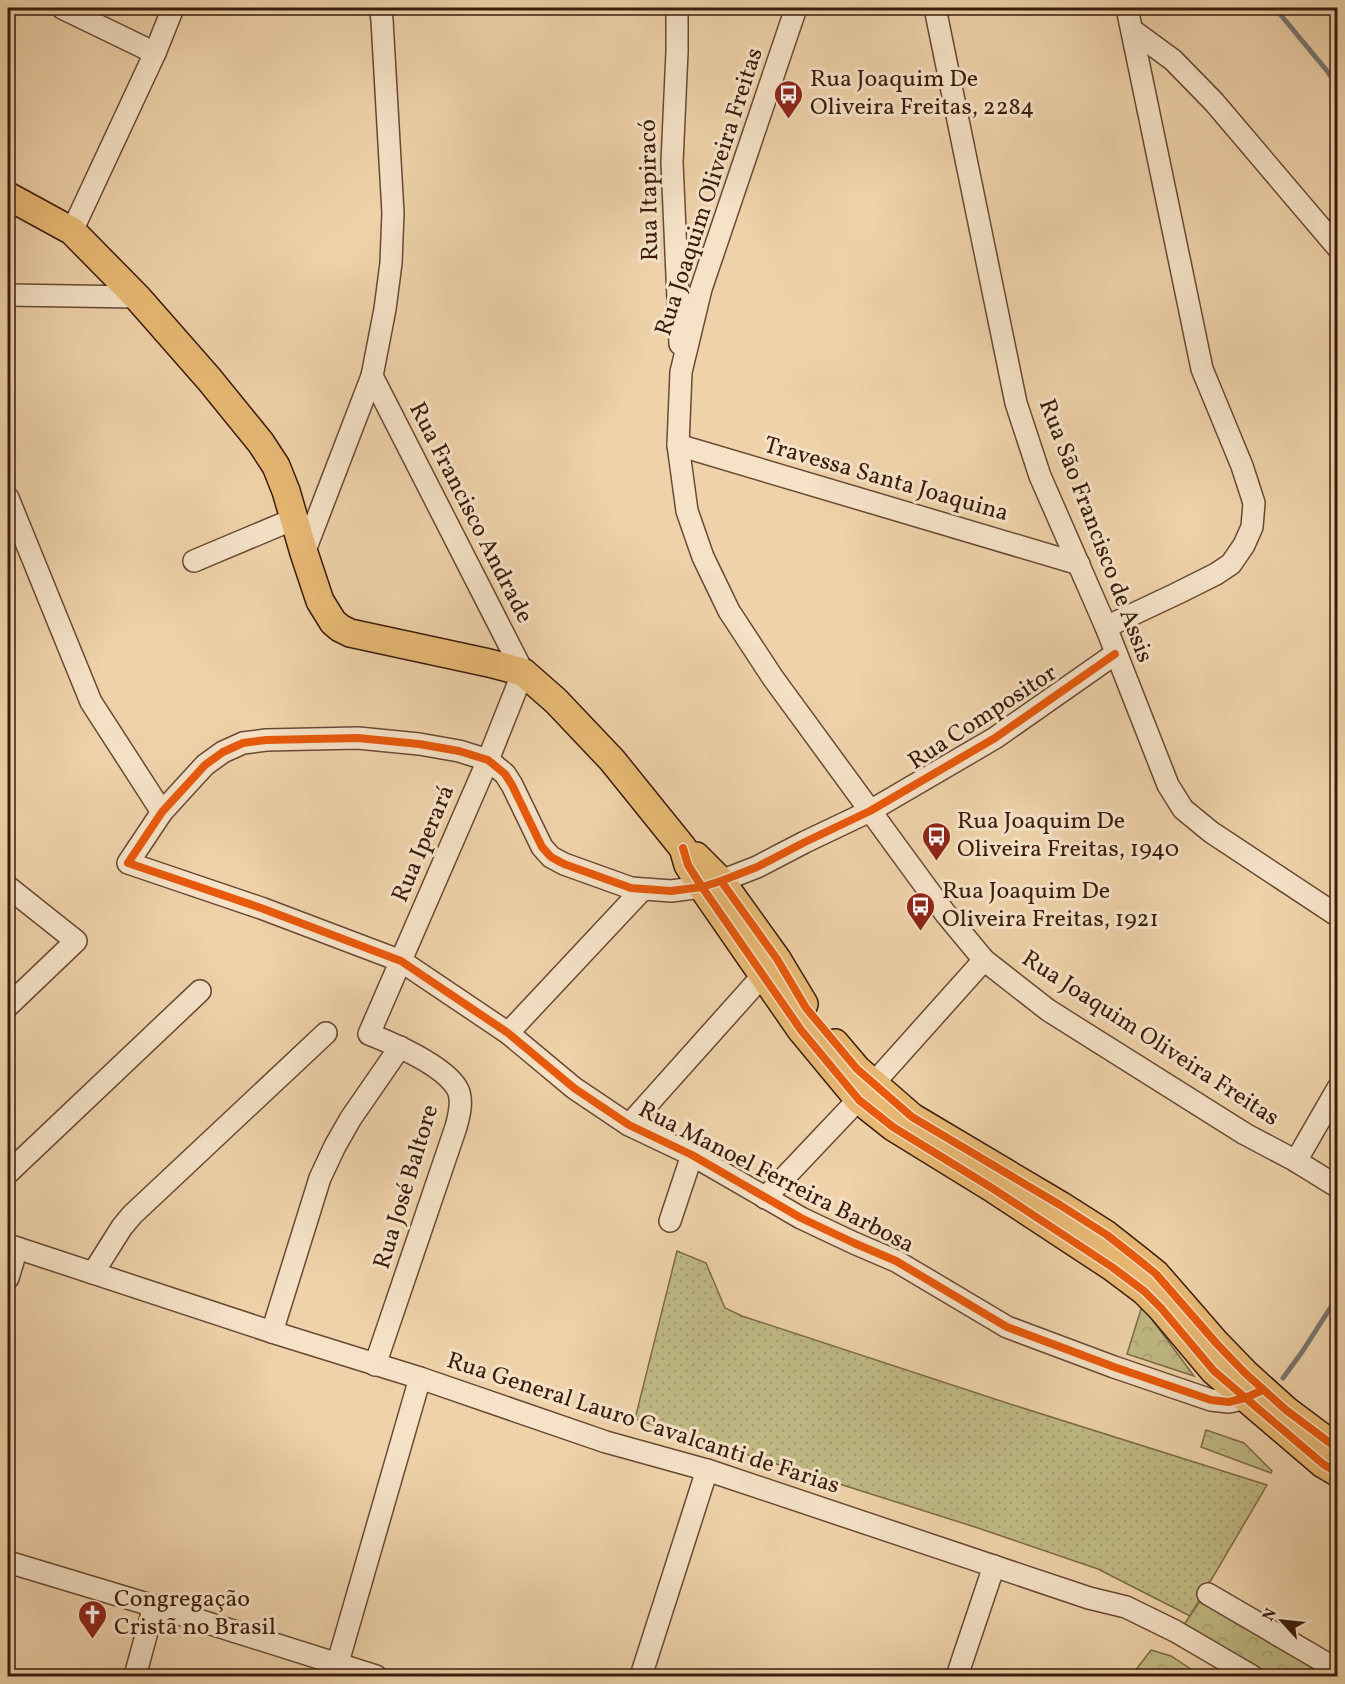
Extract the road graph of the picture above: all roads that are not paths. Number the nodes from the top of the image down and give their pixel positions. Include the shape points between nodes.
1 (62, 8) edge
2 (173, 8) edge
3 (380, 8) edge
4 (677, 8) edge
5 (794, 8) edge
6 (935, 8) edge
7 (1127, 8) edge
8 (1132, 30) junction
9 (155, 53) junction
10 (8, 196) edge
11 (72, 231) junction
12 (1338, 248) edge
13 (8, 295) edge
14 (137, 297) junction
15 (681, 372) junction
16 (372, 376) junction
17 (678, 445) junction
18 (8, 498) edge
19 (294, 519) junction
20 (304, 553) junction
21 (194, 561) dead end
22 (1079, 564) junction
23 (1106, 627) junction
24 (1115, 654) junction
25 (523, 672) junction
26 (488, 760) junction
27 (870, 811) junction
28 (162, 812) junction
29 (712, 884) junction
30 (8, 887) edge
31 (642, 890) junction
32 (1338, 916) edge
33 (984, 960) junction
34 (401, 961) junction
35 (770, 966) junction
36 (200, 991) dead end
37 (8, 1006) edge
38 (326, 1033) dead end
39 (508, 1033) junction
40 (369, 1034) joint
41 (400, 1047) junction
42 (1338, 1088) edge
43 (866, 1092) junction
44 (629, 1125) junction
45 (692, 1155) junction
46 (1296, 1161) junction
47 (8, 1173) edge
48 (1338, 1187) edge
49 (765, 1198) junction
50 (670, 1221) dead end
51 (12, 1247) edge
52 (93, 1272) junction
53 (8, 1278) edge
54 (272, 1332) junction
55 (375, 1365) junction
56 (420, 1378) junction
57 (1254, 1394) junction
58 (1334, 1455) edge
59 (707, 1470) junction
60 (8, 1562) edge
61 (994, 1566) junction
62 (1208, 1594) dead end
63 (154, 1606) junction
64 (336, 1670) edge
65 (1338, 1670) edge
66 (135, 1677) edge
67 (376, 1677) edge
68 (641, 1677) edge
69 (957, 1677) edge
70 (1252, 1677) edge

1 - 9 street
2 - 9 street
3 - 16 street via 393,213 391,263
4 - 15 street, Rua Itapiracó via 672,162
5 - 15 street, Rua Joaquim Oliveira Freitas via 701,289
6 - 22 street, Rua São Francisco de Assis via 1016,403 1040,476
7 - 8 street
8 - 12 street via 1173,60 1214,102
8 - 23 street via 1202,369 1254,503 1252,527 1231,564
9 - 11 street
10 - 11 main road
11 - 14 main road
13 - 14 street
14 - 19 main road via 261,443 276,466
15 - 17 street, Rua Joaquim Oliveira Freitas
16 - 20 street
16 - 25 street, Rua Francisco Andrade
17 - 22 street, Travessa Santa Joaquina
17 - 27 street, Rua Joaquim Oliveira Freitas via 687,511 703,558 729,611
18 - 28 street via 91,702
19 - 20 main road
19 - 21 street
20 - 25 main road via 320,601 340,628
22 - 23 street, Rua São Francisco de Assis
23 - 24 street, Rua São Francisco de Assis
24 - 27 street, Rua Compositor via 995,738
24 - 32 street, Rua São Francisco de Assis via 1168,785 1183,809 1211,832
25 - 26 street, Rua Iperará
25 - 29 main road via 612,760 683,848 688,865
26 - 28 street via 419,744 358,738 243,743 205,765
26 - 31 street, Rua Compositor via 512,784 542,847 551,857
26 - 34 street, Rua Iperará
27 - 29 street, Rua Compositor via 757,867
27 - 33 street, Rua Joaquim Oliveira Freitas
28 - 34 street, Rua Manoel Ferreira Barbosa via 128,863
29 - 31 street, Rua Compositor via 671,891
29 - 35 main road
30 - 37 street via 76,941
31 - 39 street
33 - 43 street
33 - 46 street, Rua Joaquim Oliveira Freitas via 1048,1010 1245,1134
34 - 39 street, Rua Manoel Ferreira Barbosa
34 - 40 street, Rua Iperará
35 - 43 main road via 801,1030
35 - 44 street
36 - 47 street
38 - 52 street via 132,1215
39 - 44 street, Rua Manoel Ferreira Barbosa via 574,1088
40 - 41 street, Rua José Baltore
41 - 54 street via 334,1146 320,1178
41 - 55 street, Rua José Baltore via 452,1082 459,1092 460,1114
42 - 46 street
43 - 49 street
43 - 57 main road via 893,1128 992,1188 1139,1287 1214,1371
44 - 45 street, Rua Manoel Ferreira Barbosa
45 - 49 street, Rua Manoel Ferreira Barbosa
45 - 50 street
46 - 48 street, Rua Joaquim Oliveira Freitas
49 - 57 street, Rua Manoel Ferreira Barbosa via 896,1261 1008,1327 1211,1400 1229,1402
51 - 52 street, Rua General Lauro Cavalcanti de Farias
51 - 53 street
52 - 54 street, Rua General Lauro Cavalcanti de Farias
54 - 55 street, Rua General Lauro Cavalcanti de Farias
55 - 56 street, Rua General Lauro Cavalcanti de Farias
56 - 59 street, Rua General Lauro Cavalcanti de Farias via 606,1442
56 - 64 street
57 - 58 main road
59 - 61 street, Rua General Lauro Cavalcanti de Farias
59 - 68 street
60 - 63 street
61 - 69 street
61 - 70 street, Rua General Lauro Cavalcanti de Farias via 1126,1607
62 - 65 street
63 - 64 street
63 - 66 street
64 - 67 street

